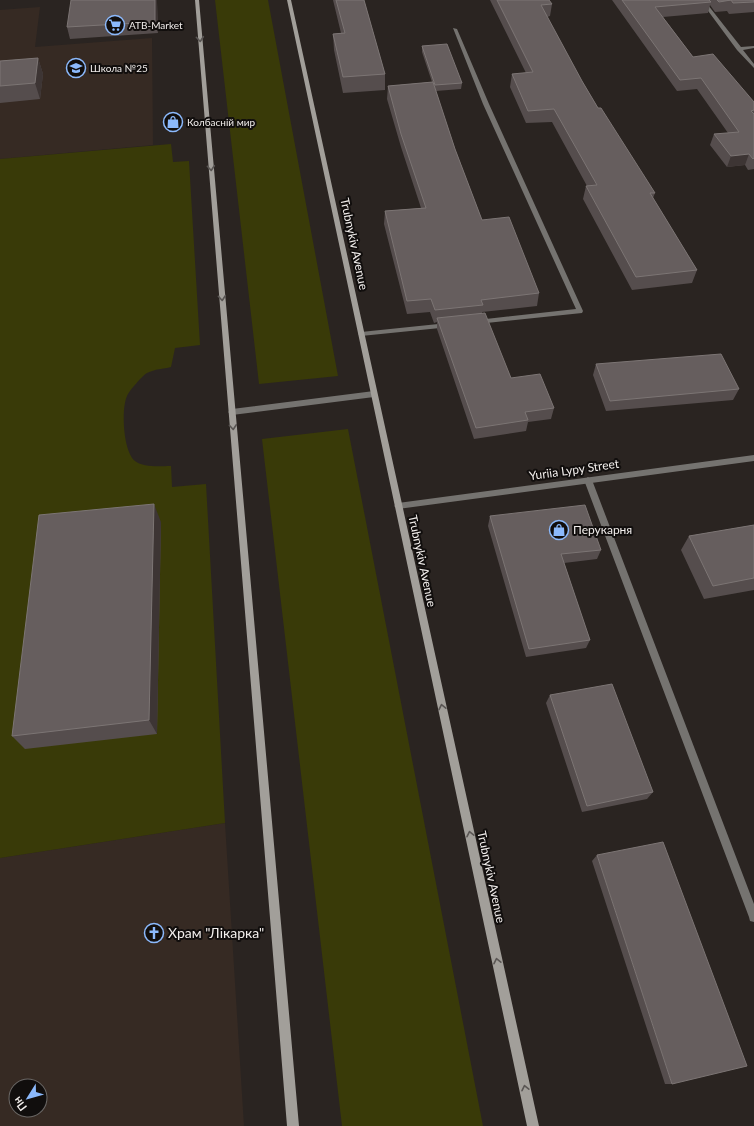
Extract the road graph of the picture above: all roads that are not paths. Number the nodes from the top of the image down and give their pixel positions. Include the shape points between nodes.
1 (196, 0) edge
2 (289, 0) edge
3 (702, 0) edge
4 (455, 29) dead end
5 (754, 47) edge
6 (739, 48) junction
7 (754, 67) edge
8 (469, 323) edge
9 (453, 324) edge
10 (361, 334) junction
11 (374, 394) junction
12 (232, 412) junction
13 (754, 458) edge
14 (588, 480) junction
15 (398, 506) junction
16 (754, 918) edge
17 (293, 1126) edge
18 (533, 1126) edge

1 -> 12 main road
2 - 10 main road, Trubnykiv Avenue
3 - 6 street
4 - 8 street via 486,104 580,311
5 - 6 street
6 - 7 street
9 - 10 street
10 - 11 main road, Trubnykiv Avenue
11 - 12 street
11 - 15 main road, Trubnykiv Avenue
12 -> 17 main road
13 - 14 street, Yuriia Lypy Street
14 - 15 street, Yuriia Lypy Street
14 - 16 street
18 -> 15 main road, Trubnykiv Avenue

